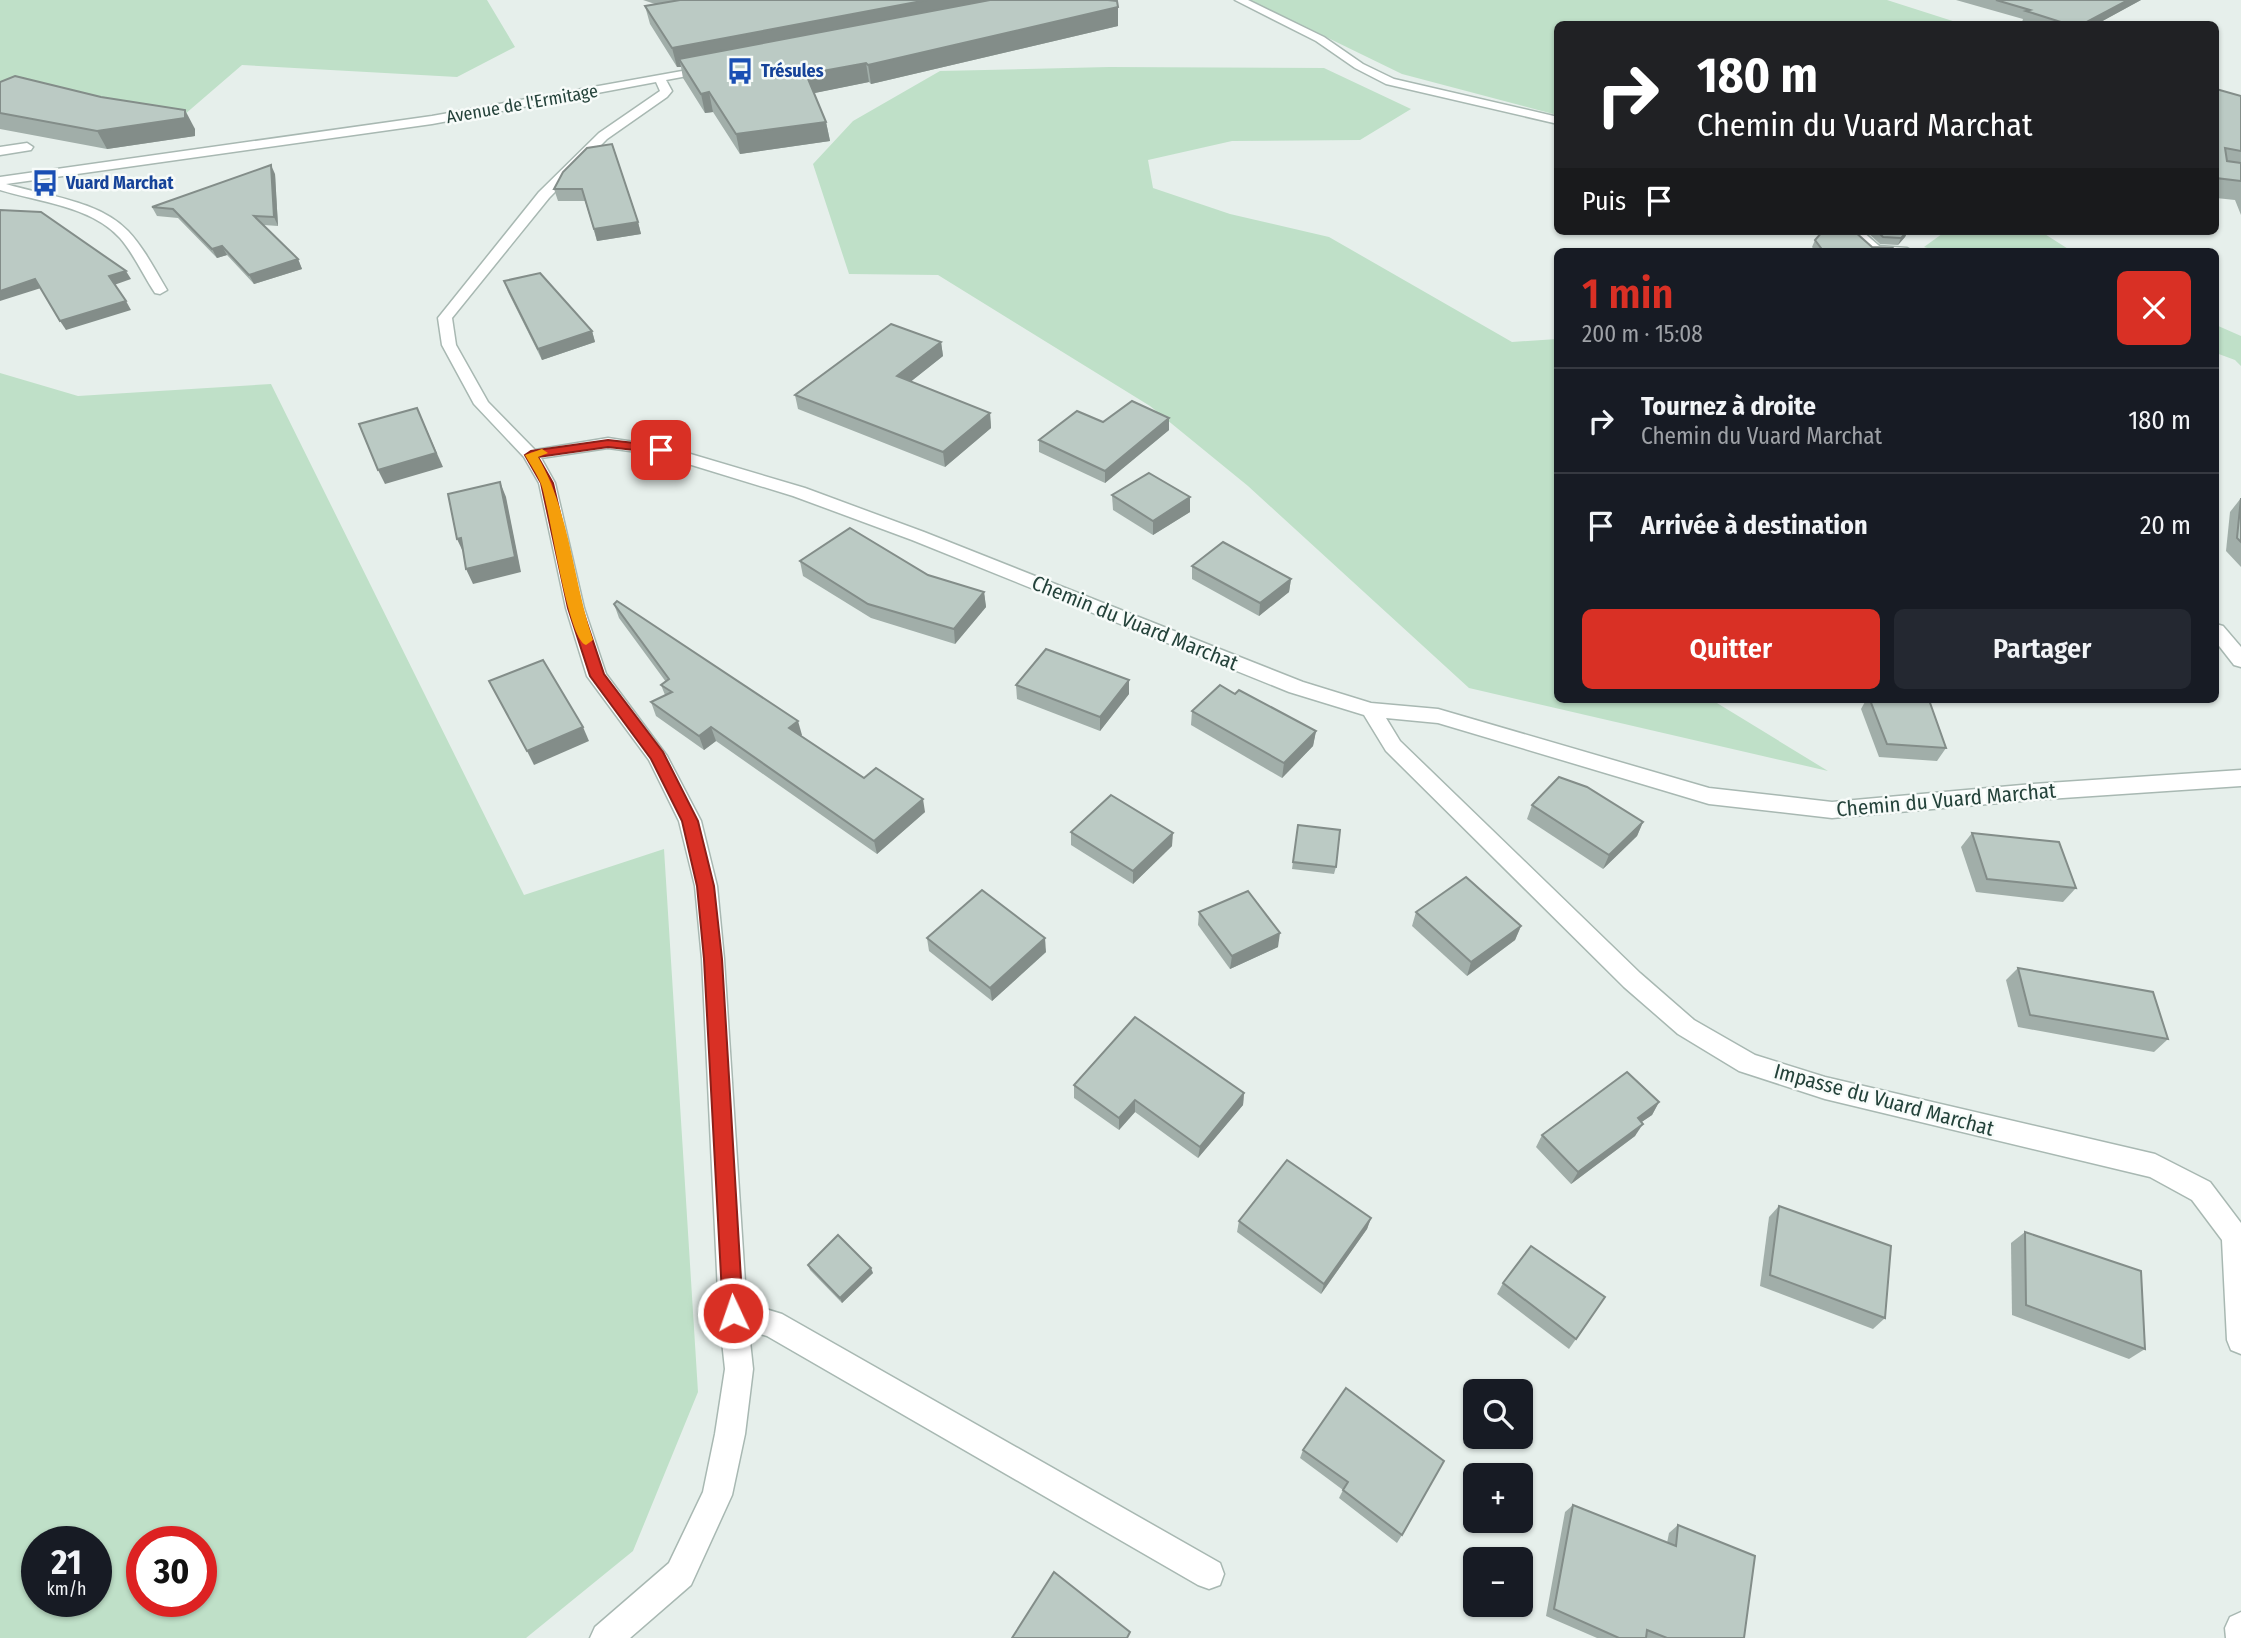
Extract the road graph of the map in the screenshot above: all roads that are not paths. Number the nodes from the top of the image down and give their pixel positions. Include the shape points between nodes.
1 (1241, 0) edge
2 (719, 67) edge
3 (660, 79) junction
4 (1554, 120) edge
5 (27, 147) edge
6 (0, 151) edge
7 (0, 181) edge
8 (0, 186) edge
9 (1859, 235) edge
10 (1874, 248) edge
11 (160, 290) dead end
12 (531, 455) junction
13 (2219, 634) edge
14 (2241, 660) edge
15 (1371, 710) junction
16 (2241, 778) edge
17 (733, 1313) junction
18 (2241, 1340) edge
19 (1209, 1574) dead end
20 (2241, 1628) edge
21 (2241, 1636) edge
22 (606, 1638) edge

1 - 4 street via 1320,39 1390,82
2 - 3 street, Avenue de l'Ermitage
3 - 7 street, Avenue de l'Ermitage via 432,120
3 - 12 street via 665,87 663,96 603,136 544,195 445,318 449,345 482,404
5 - 6 street
8 - 11 street via 95,214 115,225
9 - 10 street
12 - 15 street, Chemin du Vuard Marchat via 608,443 661,450 799,492 1296,687
12 - 17 street via 547,483 575,608 597,676 657,756 690,821 700,860 713,959
13 - 14 street
15 - 16 street, Chemin du Vuard Marchat via 1438,716 1709,796 1832,810
15 - 18 street, Impasse du Vuard Marchat via 1393,746 1632,980 1686,1027 1748,1063 1825,1088 2155,1166 2201,1191 2235,1236
17 - 19 street via 772,1324
17 - 22 street via 739,1369 717,1495 680,1574
20 - 21 street

